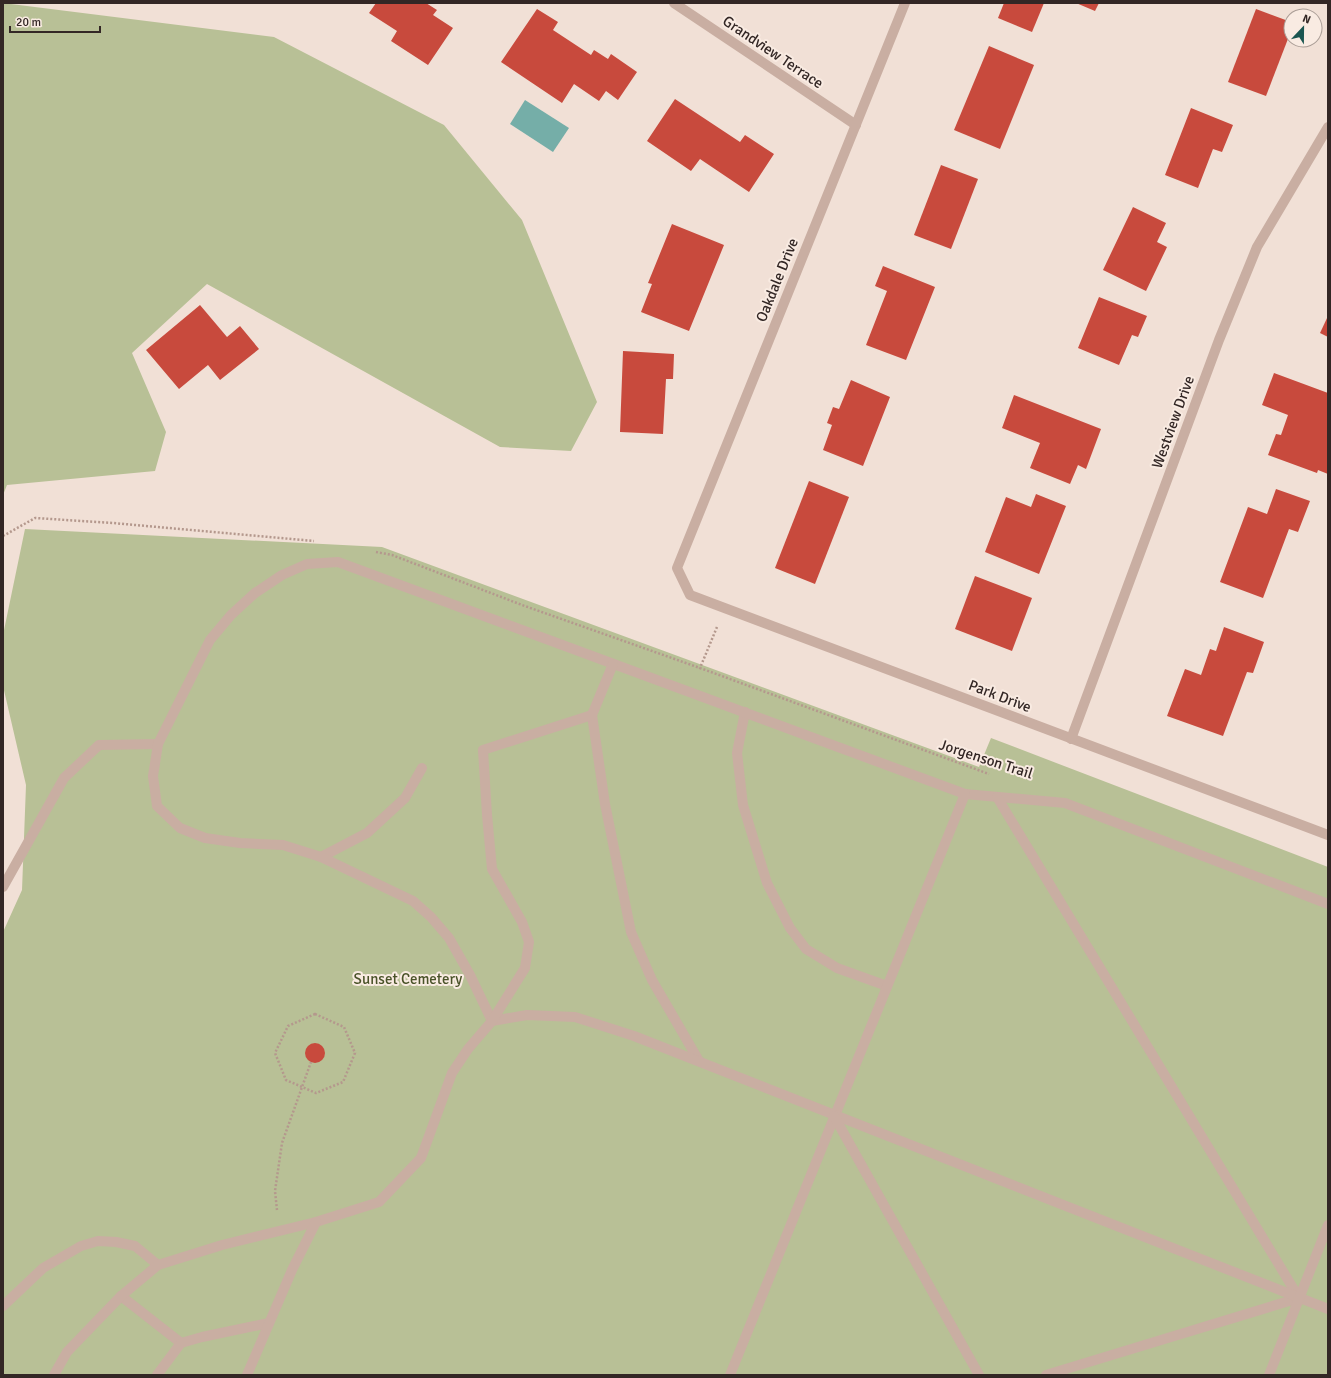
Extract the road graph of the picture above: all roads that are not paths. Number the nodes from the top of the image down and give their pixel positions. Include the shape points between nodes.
1 (674, 3) edge
2 (905, 3) edge
3 (856, 126) junction
4 (1328, 127) edge
5 (677, 568) joint
6 (613, 664) junction
7 (745, 712) junction
8 (592, 715) junction
9 (1071, 739) junction
10 (158, 744) junction
11 (422, 768) dead end
12 (965, 794) junction
13 (997, 797) junction
14 (1328, 834) edge
15 (321, 857) junction
16 (3, 887) edge
17 (1328, 904) edge
18 (887, 986) junction
19 (492, 1021) junction
20 (699, 1061) junction
21 (834, 1116) junction
22 (316, 1222) junction
23 (1328, 1225) edge
24 (158, 1265) junction
25 (121, 1296) junction
26 (1299, 1298) junction
27 (3, 1306) edge
28 (1328, 1309) edge
29 (269, 1323) junction
30 (181, 1343) junction
31 (54, 1375) edge
32 (157, 1375) edge
33 (247, 1375) edge
34 (730, 1375) edge
35 (979, 1375) edge
36 (1046, 1375) edge
37 (1269, 1375) edge

1 - 3 street, Grandview Terrace
2 - 3 street, Oakdale Drive
3 - 5 street, Oakdale Drive
4 - 9 street, Westview Drive via 1254,254
5 - 9 street, Park Drive via 690,595
6 - 7 street
6 - 8 street
6 - 10 street via 338,562 307,564 282,575 255,593 231,615 210,640
7 - 12 street
7 - 18 street via 737,753 743,805 767,883 790,928 806,949 836,968
8 - 19 street via 483,750 492,869 522,922 529,942 525,968
8 - 20 street via 605,804 630,932 652,980
9 - 14 street, Park Drive
10 - 15 street via 153,776 157,806 180,828 205,838 240,843 283,844
10 - 16 street via 99,745 64,778
11 - 15 street via 406,798 367,833
12 - 13 street
12 - 18 street
13 - 17 street via 1065,803
13 - 26 street
15 - 19 street via 413,901 431,916 449,938
18 - 21 street
19 - 20 street via 527,1015 575,1017
19 - 22 street via 452,1073 421,1158 379,1202
20 - 21 street
21 - 26 street
21 - 34 street
21 - 35 street
22 - 24 street via 222,1245
22 - 29 street
23 - 26 street
24 - 25 street
24 - 27 street via 134,1246 98,1241 81,1246 42,1268
25 - 30 street
25 - 31 street via 67,1352
26 - 28 street
26 - 36 street
26 - 37 street
29 - 30 street via 202,1336
29 - 33 street
30 - 32 street

